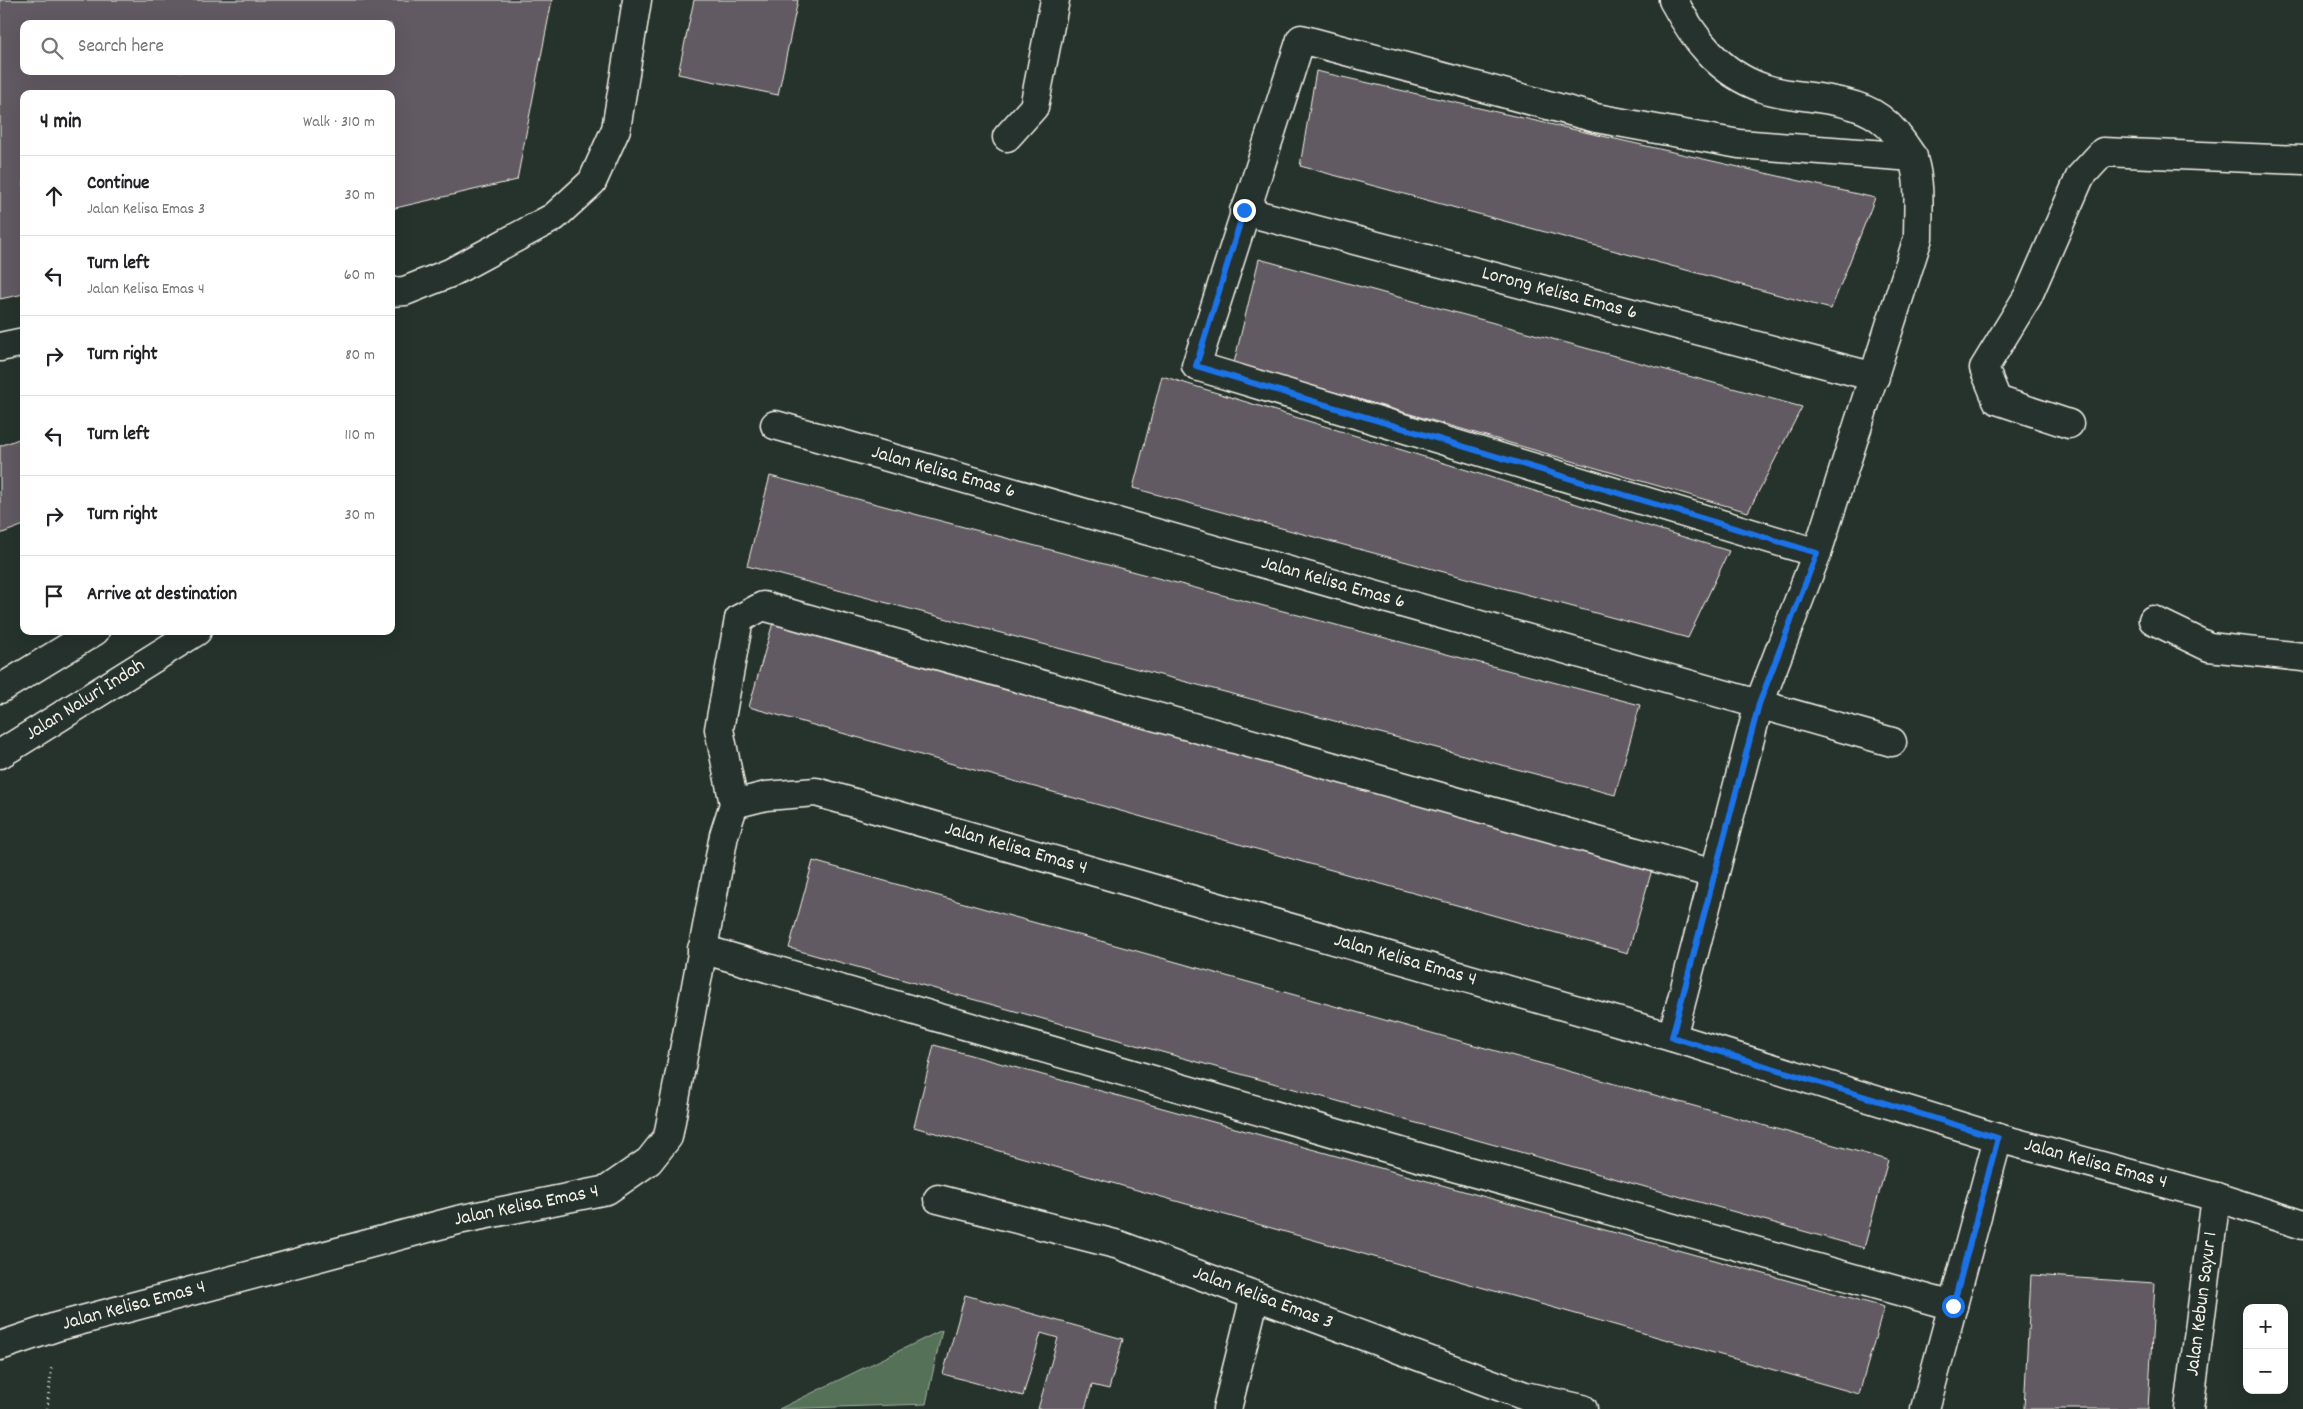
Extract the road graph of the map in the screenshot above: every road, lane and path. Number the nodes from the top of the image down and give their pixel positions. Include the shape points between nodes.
1 (637, 0) edge
2 (1055, 0) edge
3 (1673, 0) edge
4 (1007, 136) dead end
5 (1913, 158) junction
6 (2303, 160) edge
7 (1244, 210) junction
8 (395, 292) edge
9 (20, 343) edge
10 (0, 347) edge
11 (1875, 376) junction
12 (2069, 424) dead end
13 (775, 425) dead end
14 (1817, 553) junction
15 (2153, 620) dead end
16 (88, 635) edge
17 (191, 635) edge
18 (2303, 657) edge
19 (0, 689) edge
20 (1759, 704) junction
21 (1892, 742) dead end
22 (0, 754) edge
23 (734, 804) junction
24 (1714, 874) junction
25 (702, 949) junction
26 (1672, 1037) junction
27 (1998, 1138) junction
28 (2216, 1197) junction
29 (938, 1199) dead end
30 (2303, 1225) edge
31 (1255, 1296) junction
32 (1953, 1306) junction
33 (0, 1346) edge
34 (1227, 1409) edge
35 (1583, 1409) edge
36 (1925, 1409) edge
37 (2189, 1409) edge

1 - 8 street via 616,129 592,182 554,217 450,273 405,291
2 - 4 street via 1034,107
3 - 5 street via 1690,32 1709,55 1734,74 1764,89 1838,101 1872,112 1891,125
5 - 7 street via 1738,144 1596,118 1301,39
5 - 11 street via 1918,185 1918,238
6 - 12 street via 2104,152 2080,177 2028,296 1984,368 1997,400
7 - 11 street, Lorong Kelisa Emas 6
7 - 14 street via 1196,366
9 - 10 street
11 - 14 street
13 - 20 street, Jalan Kelisa Emas 6
14 - 20 street
15 - 18 street via 2209,646
16 - 19 street
17 - 22 street, Jalan Naluri Indah
20 - 21 street, Jalan Kelisa Emas 6
20 - 24 street
23 - 24 street via 719,729 740,619 763,606
23 - 25 street, Jalan Kelisa Emas 4 via 724,835
23 - 26 street, Jalan Kelisa Emas 4 via 766,796 816,792
24 - 26 street
25 - 32 street via 1425,1159
25 - 33 street, Jalan Kelisa Emas 4 via 668,1137 648,1161 607,1190 458,1220 56,1327
26 - 27 street, Jalan Kelisa Emas 4
27 - 28 street, Jalan Kelisa Emas 4
27 - 32 street
28 - 30 street, Jalan Kelisa Emas 4
28 - 37 street, Jalan Kebun Sayur 1
29 - 31 street, Jalan Kelisa Emas 3 via 1118,1245
31 - 34 street
31 - 35 street, Jalan Kelisa Emas 3 via 1525,1396
32 - 36 street

